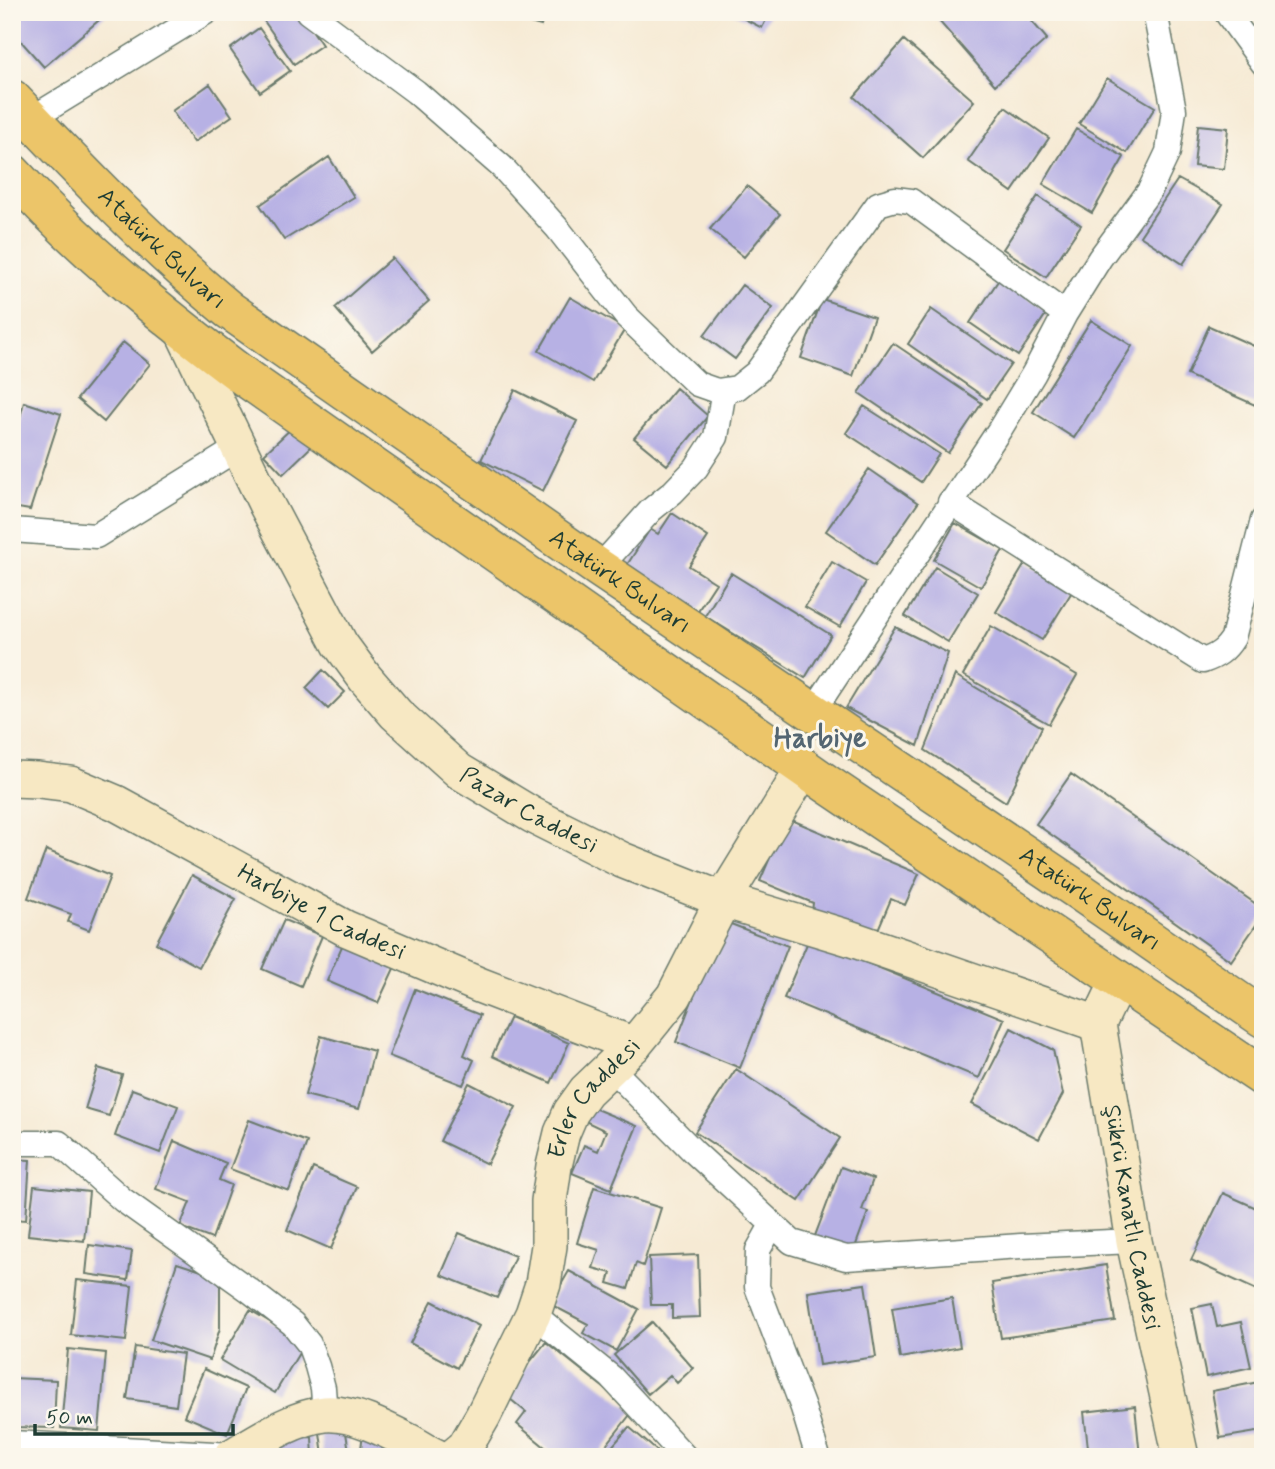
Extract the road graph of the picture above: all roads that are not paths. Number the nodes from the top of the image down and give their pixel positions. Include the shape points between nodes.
1 (206, 12) edge
2 (308, 12) edge
3 (1155, 12) edge
4 (1226, 12) edge
5 (1263, 63) edge
6 (22, 109) edge
7 (12, 173) edge
8 (1065, 314) junction
9 (180, 326) junction
10 (724, 390) junction
11 (237, 448) junction
12 (950, 502) junction
13 (1263, 520) edge
14 (12, 530) edge
15 (599, 568) junction
16 (812, 713) junction
17 (804, 768) junction
18 (12, 779) edge
19 (723, 900) junction
20 (1148, 938) junction
21 (1119, 979) junction
22 (1263, 1018) edge
23 (1098, 1024) junction
24 (622, 1056) junction
25 (1263, 1077) edge
26 (12, 1143) edge
27 (772, 1225) junction
28 (1134, 1241) junction
29 (533, 1314) junction
30 (325, 1414) junction
31 (12, 1443) edge
32 (232, 1456) edge
33 (437, 1457) edge
34 (453, 1457) edge
35 (685, 1457) edge
36 (818, 1457) edge
37 (1181, 1457) edge

1 - 6 street
2 - 10 street via 416,92 502,167 626,316 697,384
3 - 8 street via 1174,110 1168,152 1150,190
4 - 5 street
6 - 15 highway, Atatürk Bulvarı via 111,204 229,310
7 - 9 highway, Atatürk Bulvarı via 81,243
8 - 10 street via 911,201 895,199 877,204 757,372 737,388
8 - 12 street via 1007,418
9 - 11 street, Pazar Caddesi
9 - 17 highway, Atatürk Bulvarı via 246,378
10 - 15 street via 716,437 696,468
11 - 14 street via 96,536
11 - 19 street, Pazar Caddesi via 341,644 396,714 458,771 532,816 622,860
12 - 13 street via 1203,661 1226,649 1233,638
12 - 16 street
15 - 16 highway, Atatürk Bulvarı
16 - 20 highway, Atatürk Bulvarı
17 - 19 street, Erler Caddesi
17 - 21 highway, Atatürk Bulvarı
18 - 24 street, Harbiye 1 Caddesi via 71,784 116,803 313,912
19 - 23 street, Pazar Caddesi
19 - 24 street, Erler Caddesi via 674,996
20 - 21 highway
20 - 22 highway, Atatürk Bulvarı
21 - 23 street
21 - 25 highway, Atatürk Bulvarı
23 - 28 street, Şükrü Kanatlı Caddesi
24 - 27 street via 693,1151
24 - 29 street, Erler Caddesi via 586,1091 562,1133 549,1201 543,1284
26 - 30 street via 59,1143 123,1200 293,1324 309,1344 317,1366
27 - 28 street via 792,1242 846,1258
27 - 36 street via 758,1250 757,1287
28 - 37 street, Şükrü Kanatlı Caddesi
29 - 34 street, Erler Caddesi via 483,1416 465,1447
29 - 35 street via 611,1377
30 - 32 street via 269,1434
30 - 33 street via 352,1418
31 - 32 street

